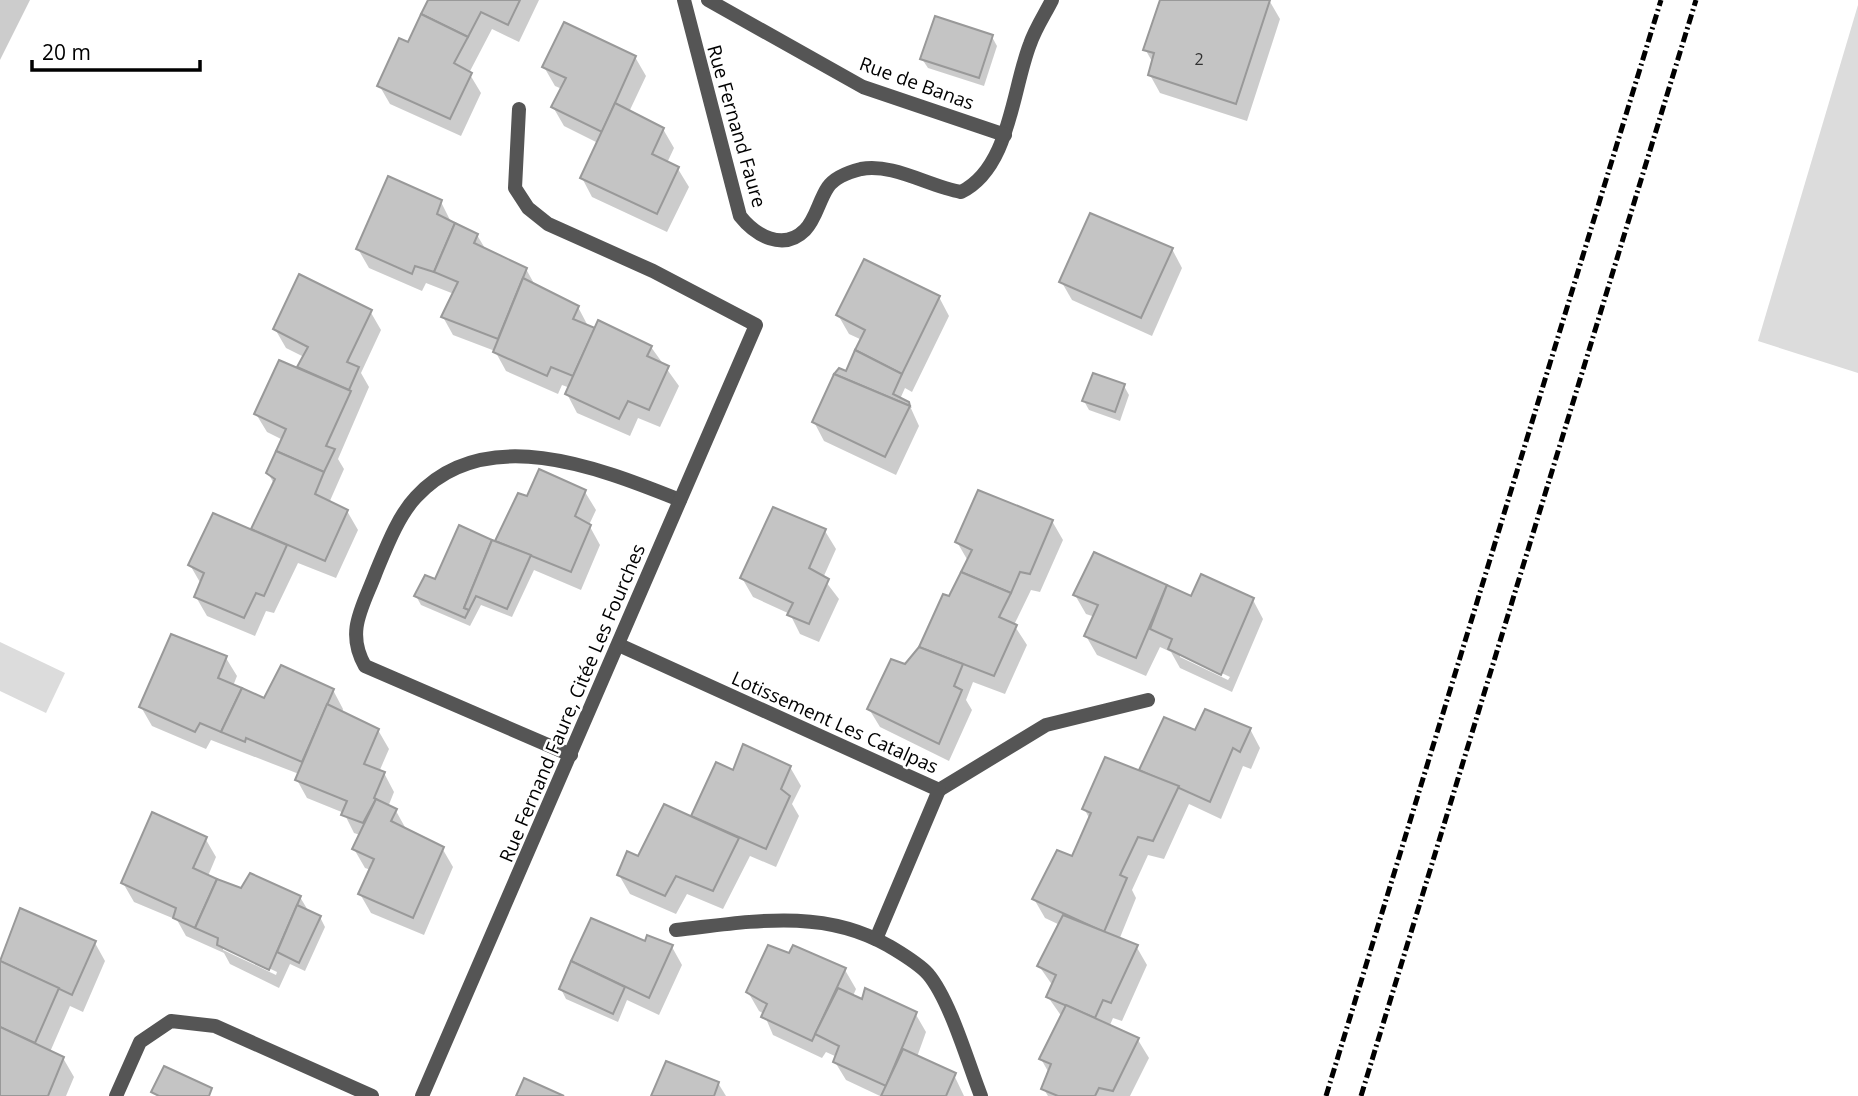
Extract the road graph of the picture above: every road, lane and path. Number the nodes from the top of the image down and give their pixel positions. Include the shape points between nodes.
1 (684, 0) edge
2 (708, 0) edge
3 (1052, 0) edge
4 (519, 109) dead end
5 (1005, 135) junction
6 (680, 500) junction
7 (619, 645) junction
8 (1148, 700) dead end
9 (571, 755) junction
10 (939, 790) junction
11 (676, 930) dead end
12 (876, 939) junction
13 (117, 1096) edge
14 (372, 1096) edge
15 (422, 1096) edge
16 (981, 1096) edge

1 - 5 street, Rue Fernand Faure via 740,216 769,240 788,240 805,230 829,185 859,170 880,167 961,192 978,184
2 - 5 street, Rue de Banas via 863,87
3 - 5 street via 1030,43
4 - 6 street, Rue Fernand Faure, Citée Les Fourches via 515,188 528,208 548,224 653,271 756,325
6 - 7 street, Rue Fernand Faure, Citée Les Fourches
6 - 9 street via 578,463 520,457 486,461 437,479 415,498 381,561 355,627 356,650 365,666
7 - 9 street, Rue Fernand Faure, Citée Les Fourches
7 - 10 street, Lotissement Les Catalpas
8 - 10 street, Lotissement Les Catalpas via 1046,725
9 - 15 street, Rue Fernand Faure, Citée Les Fourches
10 - 12 street
11 - 12 street via 800,919 825,921
12 - 16 street via 928,974
13 - 14 street via 139,1042 171,1021 215,1026

